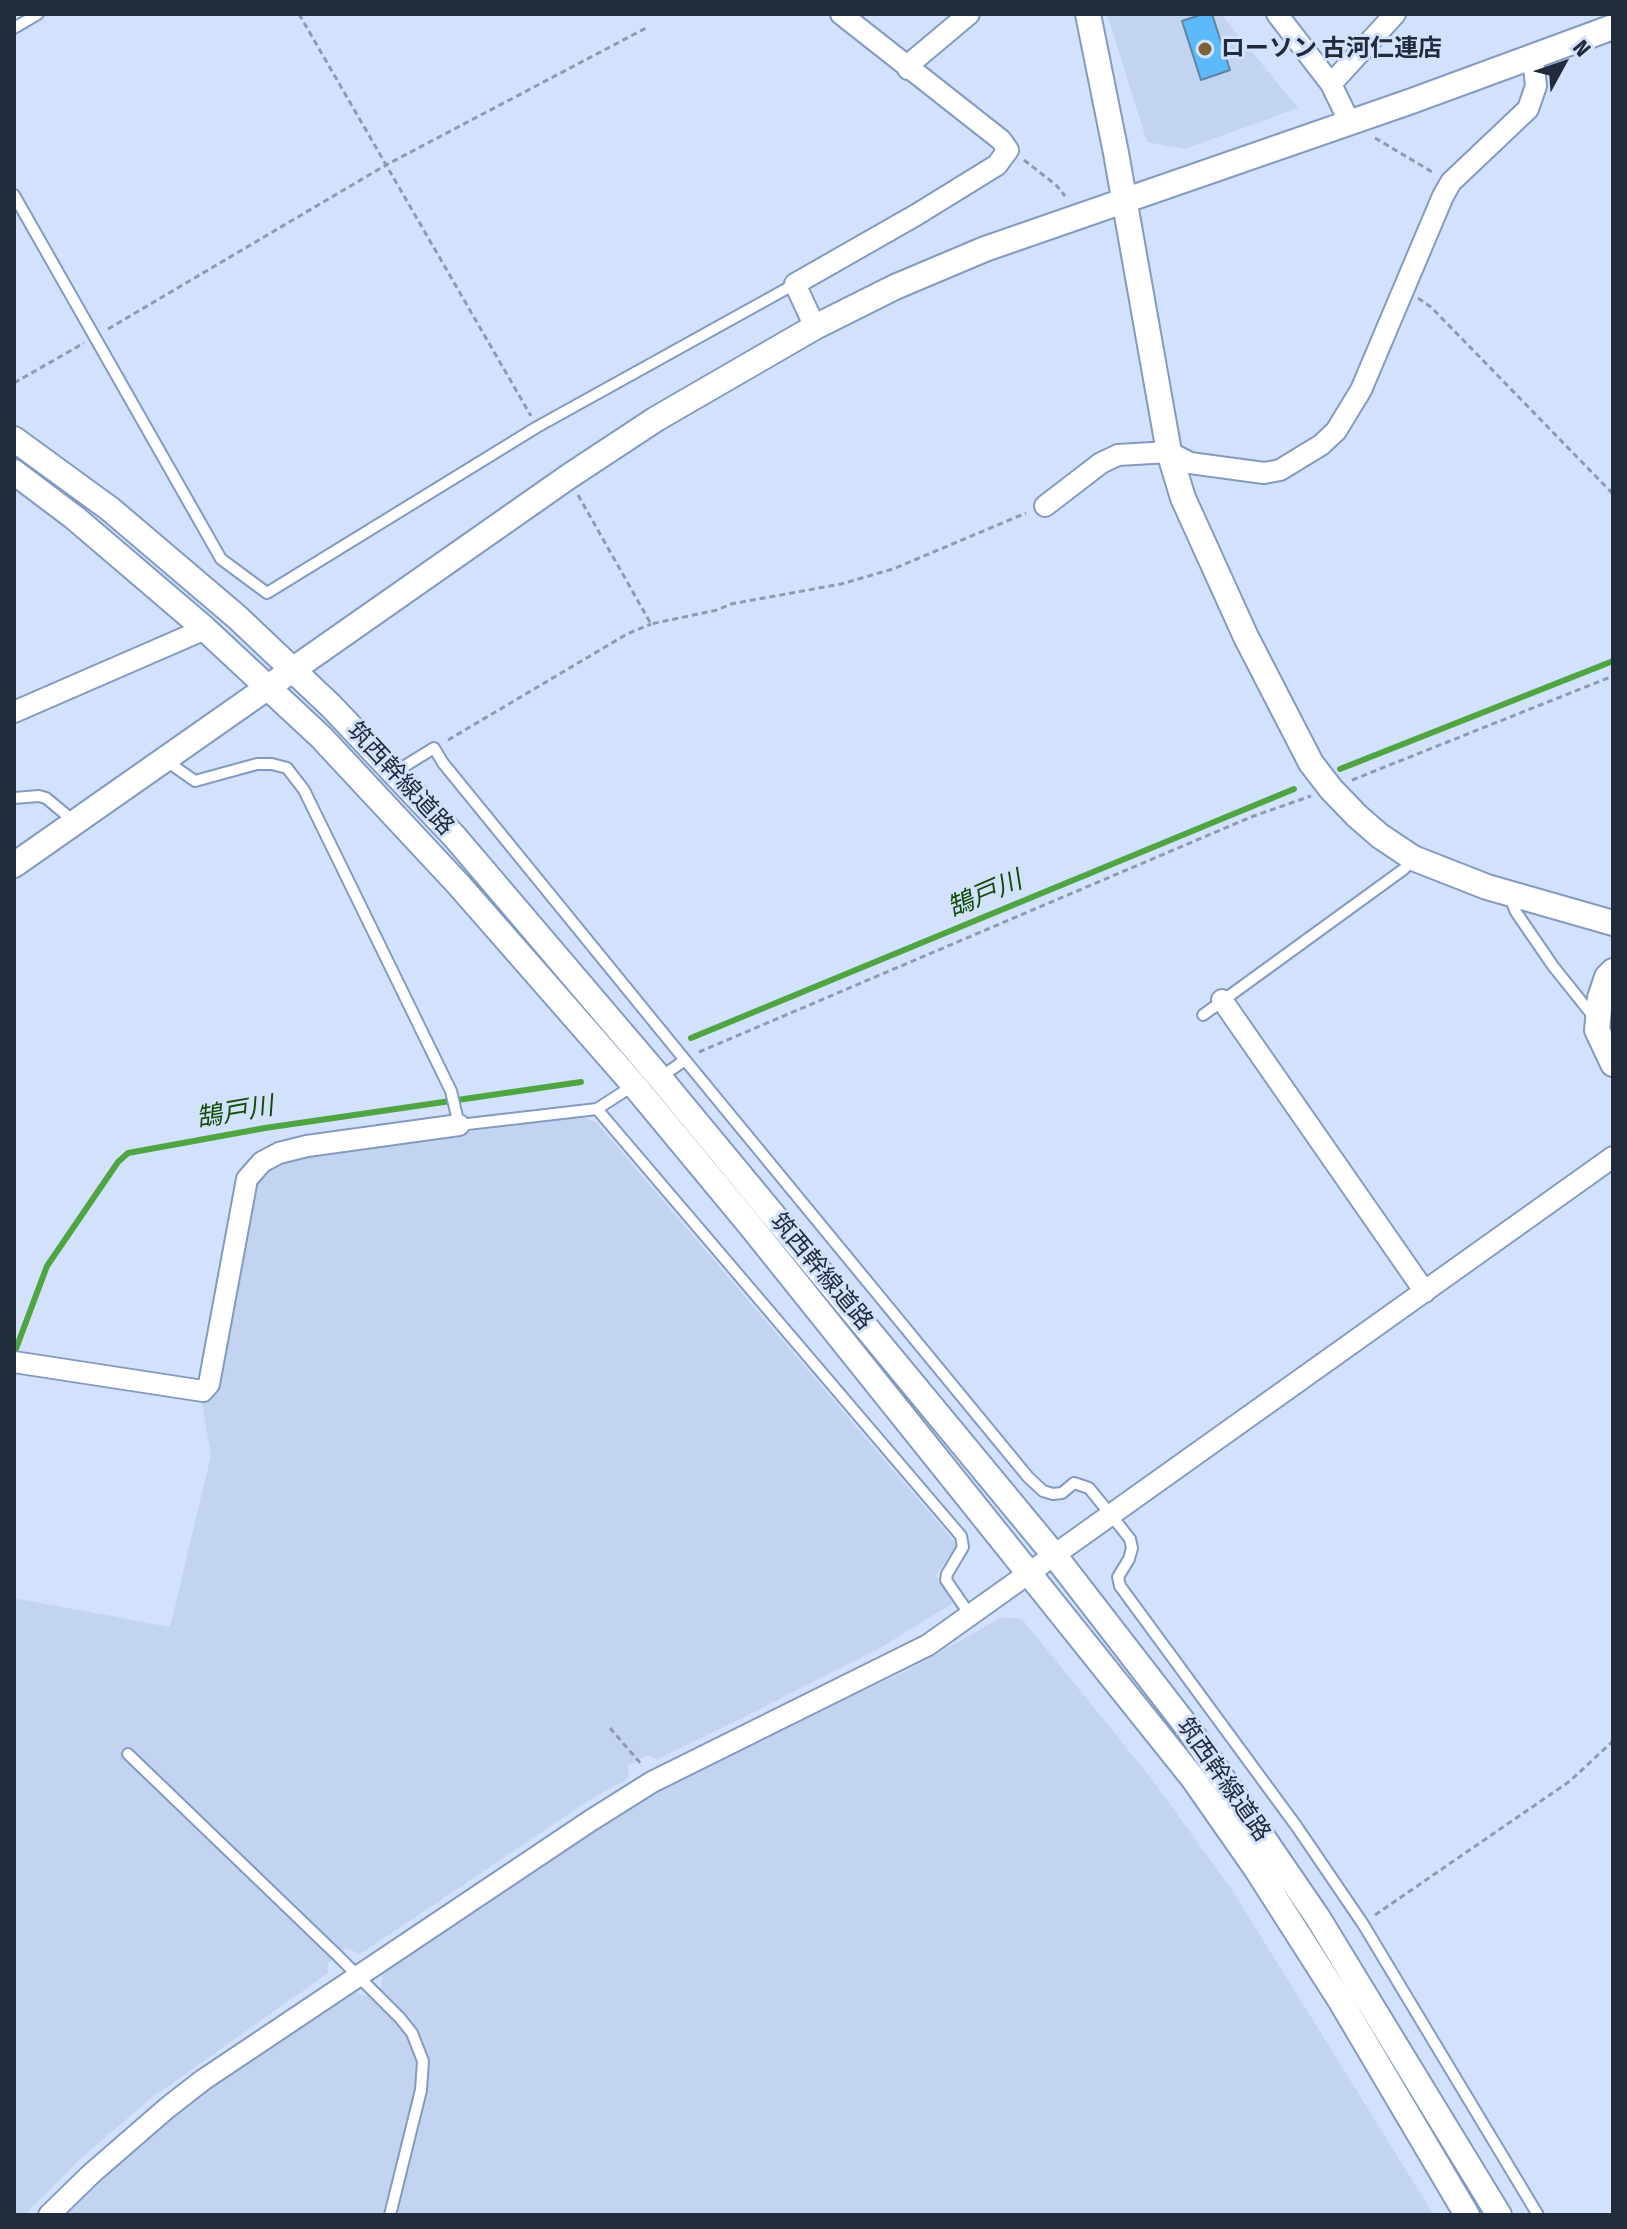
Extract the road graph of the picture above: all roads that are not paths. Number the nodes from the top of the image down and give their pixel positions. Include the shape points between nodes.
1 (38, 14) edge
2 (841, 14) edge
3 (969, 14) edge
4 (1088, 14) edge
5 (1277, 14) edge
6 (1395, 14) edge
7 (1613, 27) edge
8 (14, 28) edge
9 (1533, 57) junction
10 (908, 69) junction
11 (1331, 84) junction
12 (1356, 118) junction
13 (14, 195) edge
14 (1123, 200) junction
15 (795, 284) junction
16 (815, 327) junction
17 (14, 439) edge
18 (1169, 452) junction
19 (14, 472) edge
20 (1045, 506) road end
21 (205, 629) junction
22 (294, 669) junction
23 (268, 687) junction
24 (14, 712) edge
25 (165, 760) junction
26 (395, 772) junction
27 (14, 798) edge
28 (76, 823) junction
29 (1413, 858) junction
30 (14, 865) edge
31 (1508, 893) junction
32 (1613, 923) edge
33 (1613, 971) edge
34 (1222, 1000) junction
35 (1203, 1015) dead end
36 (1598, 1023) junction
37 (685, 1060) junction
38 (1613, 1064) edge
39 (660, 1078) junction
40 (634, 1085) junction
41 (597, 1109) junction
42 (459, 1125) junction
43 (1613, 1157) edge
44 (1425, 1292) junction
45 (14, 1362) edge
46 (1111, 1515) junction
47 (1055, 1556) junction
48 (1030, 1573) junction
49 (970, 1615) junction
50 (128, 1754) dead end
51 (359, 1977) junction
52 (49, 2215) edge
53 (390, 2215) edge
54 (1467, 2215) edge
55 (1499, 2215) edge
56 (1538, 2215) edge

1 - 8 lane
2 - 10 street
3 - 10 street
4 - 14 street
5 - 11 street
6 - 11 street
7 - 9 street
9 - 12 street
9 - 18 street via 1536,86 1528,109 1451,182 1361,390 1336,431 1280,470 1264,473 1190,463
10 - 15 street via 1008,150 997,165
11 - 12 street
12 - 14 street
13 - 15 lane via 221,559 267,593 537,427
14 - 16 street via 985,249
14 - 18 street
15 - 16 street
16 - 22 street via 656,419
17 - 22 street, 筑西幹線道路 via 110,509
18 - 20 street via 1118,455
18 - 29 street via 1220,583 1311,763 1380,836
19 - 21 street, 筑西幹線道路
21 - 23 street, 筑西幹線道路
21 - 24 street
22 - 23 street
22 - 26 street, 筑西幹線道路
23 - 25 street
23 - 40 street, 筑西幹線道路 via 383,803
25 - 28 street
25 - 42 lane via 195,781 257,764 287,768 304,790 451,1091
26 - 37 lane via 434,748
26 - 39 street, 筑西幹線道路
27 - 28 lane via 46,798
28 - 30 street
29 - 31 street
29 - 34 lane
31 - 32 street
31 - 36 lane via 1553,966
33 - 36 street via 1600,998
34 - 35 lane
34 - 44 street
36 - 38 street
37 - 39 lane
37 - 46 lane via 1028,1477 1053,1494 1074,1483 1089,1488
39 - 47 street, 筑西幹線道路
40 - 41 lane
40 - 48 street, 筑西幹線道路
41 - 42 lane
41 - 49 lane via 961,1536 963,1547 946,1580
42 - 45 street via 307,1146 262,1162 247,1179 209,1384 203,1391
43 - 44 street
44 - 46 street
46 - 47 street
46 - 56 lane via 1132,1548 1118,1577 1120,1586 1363,1924
47 - 48 street
47 - 55 street, 筑西幹線道路 via 1170,1704 1318,1918
48 - 49 street
48 - 54 street, 筑西幹線道路 via 1192,1777 1257,1870
49 - 51 street via 908,1656 652,1782
50 - 51 lane
51 - 52 street via 167,2108
51 - 53 lane via 412,2033 423,2061 421,2090

